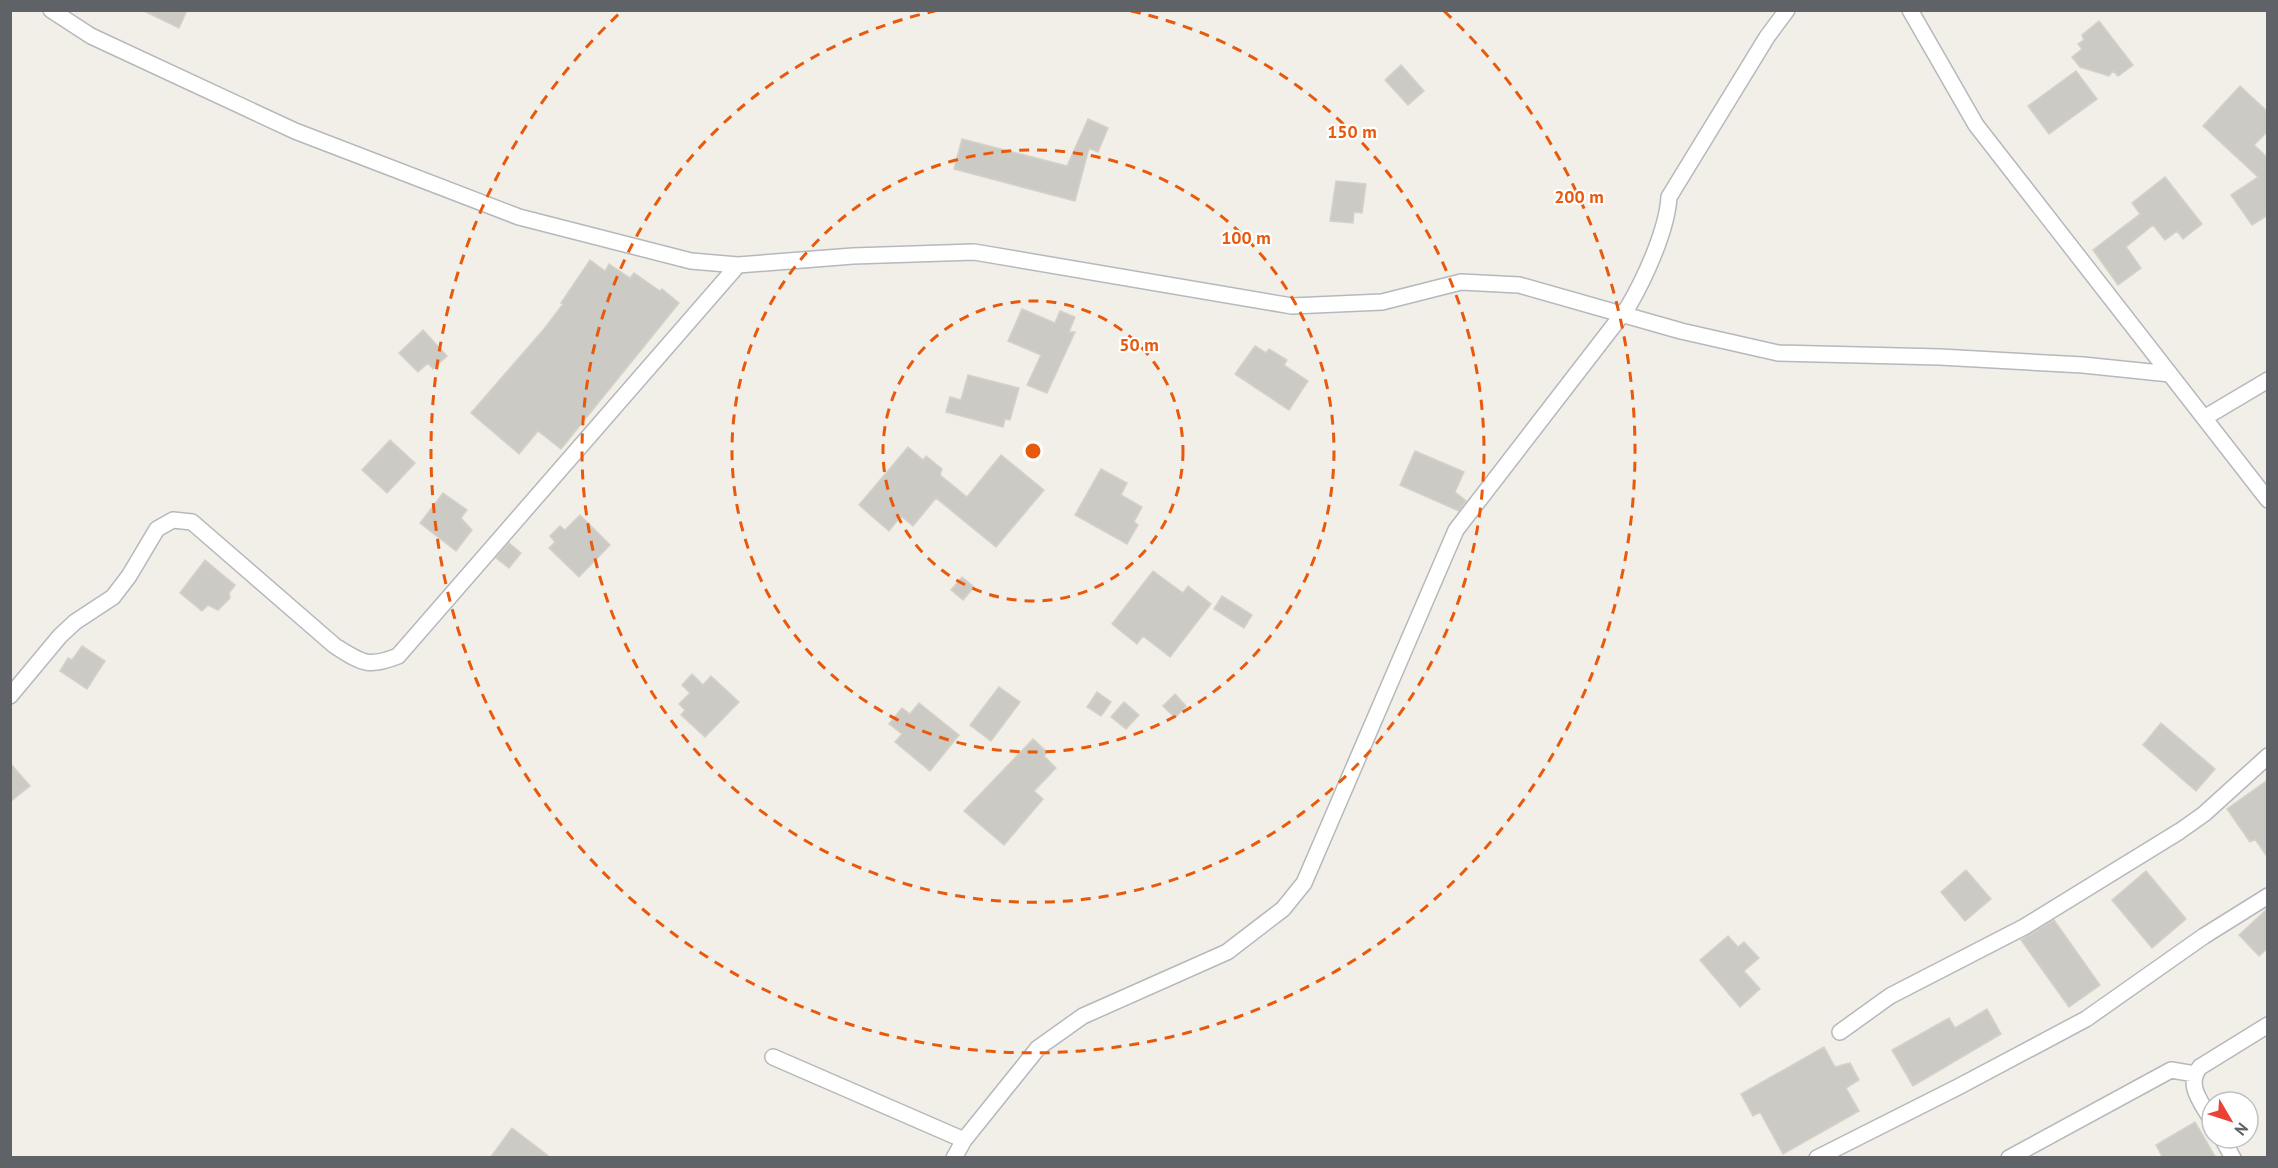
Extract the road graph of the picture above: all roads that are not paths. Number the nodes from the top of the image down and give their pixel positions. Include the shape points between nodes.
1 (51, 10) edge
2 (1787, 10) edge
3 (1910, 10) edge
4 (738, 265) junction
5 (1622, 314) junction
6 (2170, 374) junction
7 (2268, 380) edge
8 (2204, 418) junction
9 (2268, 500) edge
10 (10, 696) edge
11 (2268, 756) edge
12 (2268, 896) edge
13 (2268, 1025) edge
14 (1840, 1032) dead end
15 (773, 1057) dead end
16 (2195, 1074) junction
17 (2200, 1099) edge
18 (964, 1140) junction
19 (954, 1158) edge
20 (1817, 1158) edge
21 (2009, 1158) edge

1 - 4 street via 91,36 295,131 519,217 691,261
2 - 5 street via 1669,197 1668,212 1642,284
3 - 6 street via 1976,125
4 - 5 street via 974,252 1292,306 1382,303 1461,282 1519,285
4 - 10 street via 398,656 381,663 360,662 335,646 192,522 173,520 157,529 113,597 60,636
5 - 6 street via 1778,353 1940,357
5 - 18 street via 1456,530 1304,883 1283,909 1227,952 1083,1016 1038,1048
6 - 8 street
7 - 8 street
8 - 9 street
11 - 14 street via 2180,831 2024,927 1890,996
12 - 20 street via 2086,1018
13 - 16 street via 2200,1067
15 - 18 street
16 - 17 street via 2193,1086
16 - 21 street via 2171,1070
18 - 19 street

